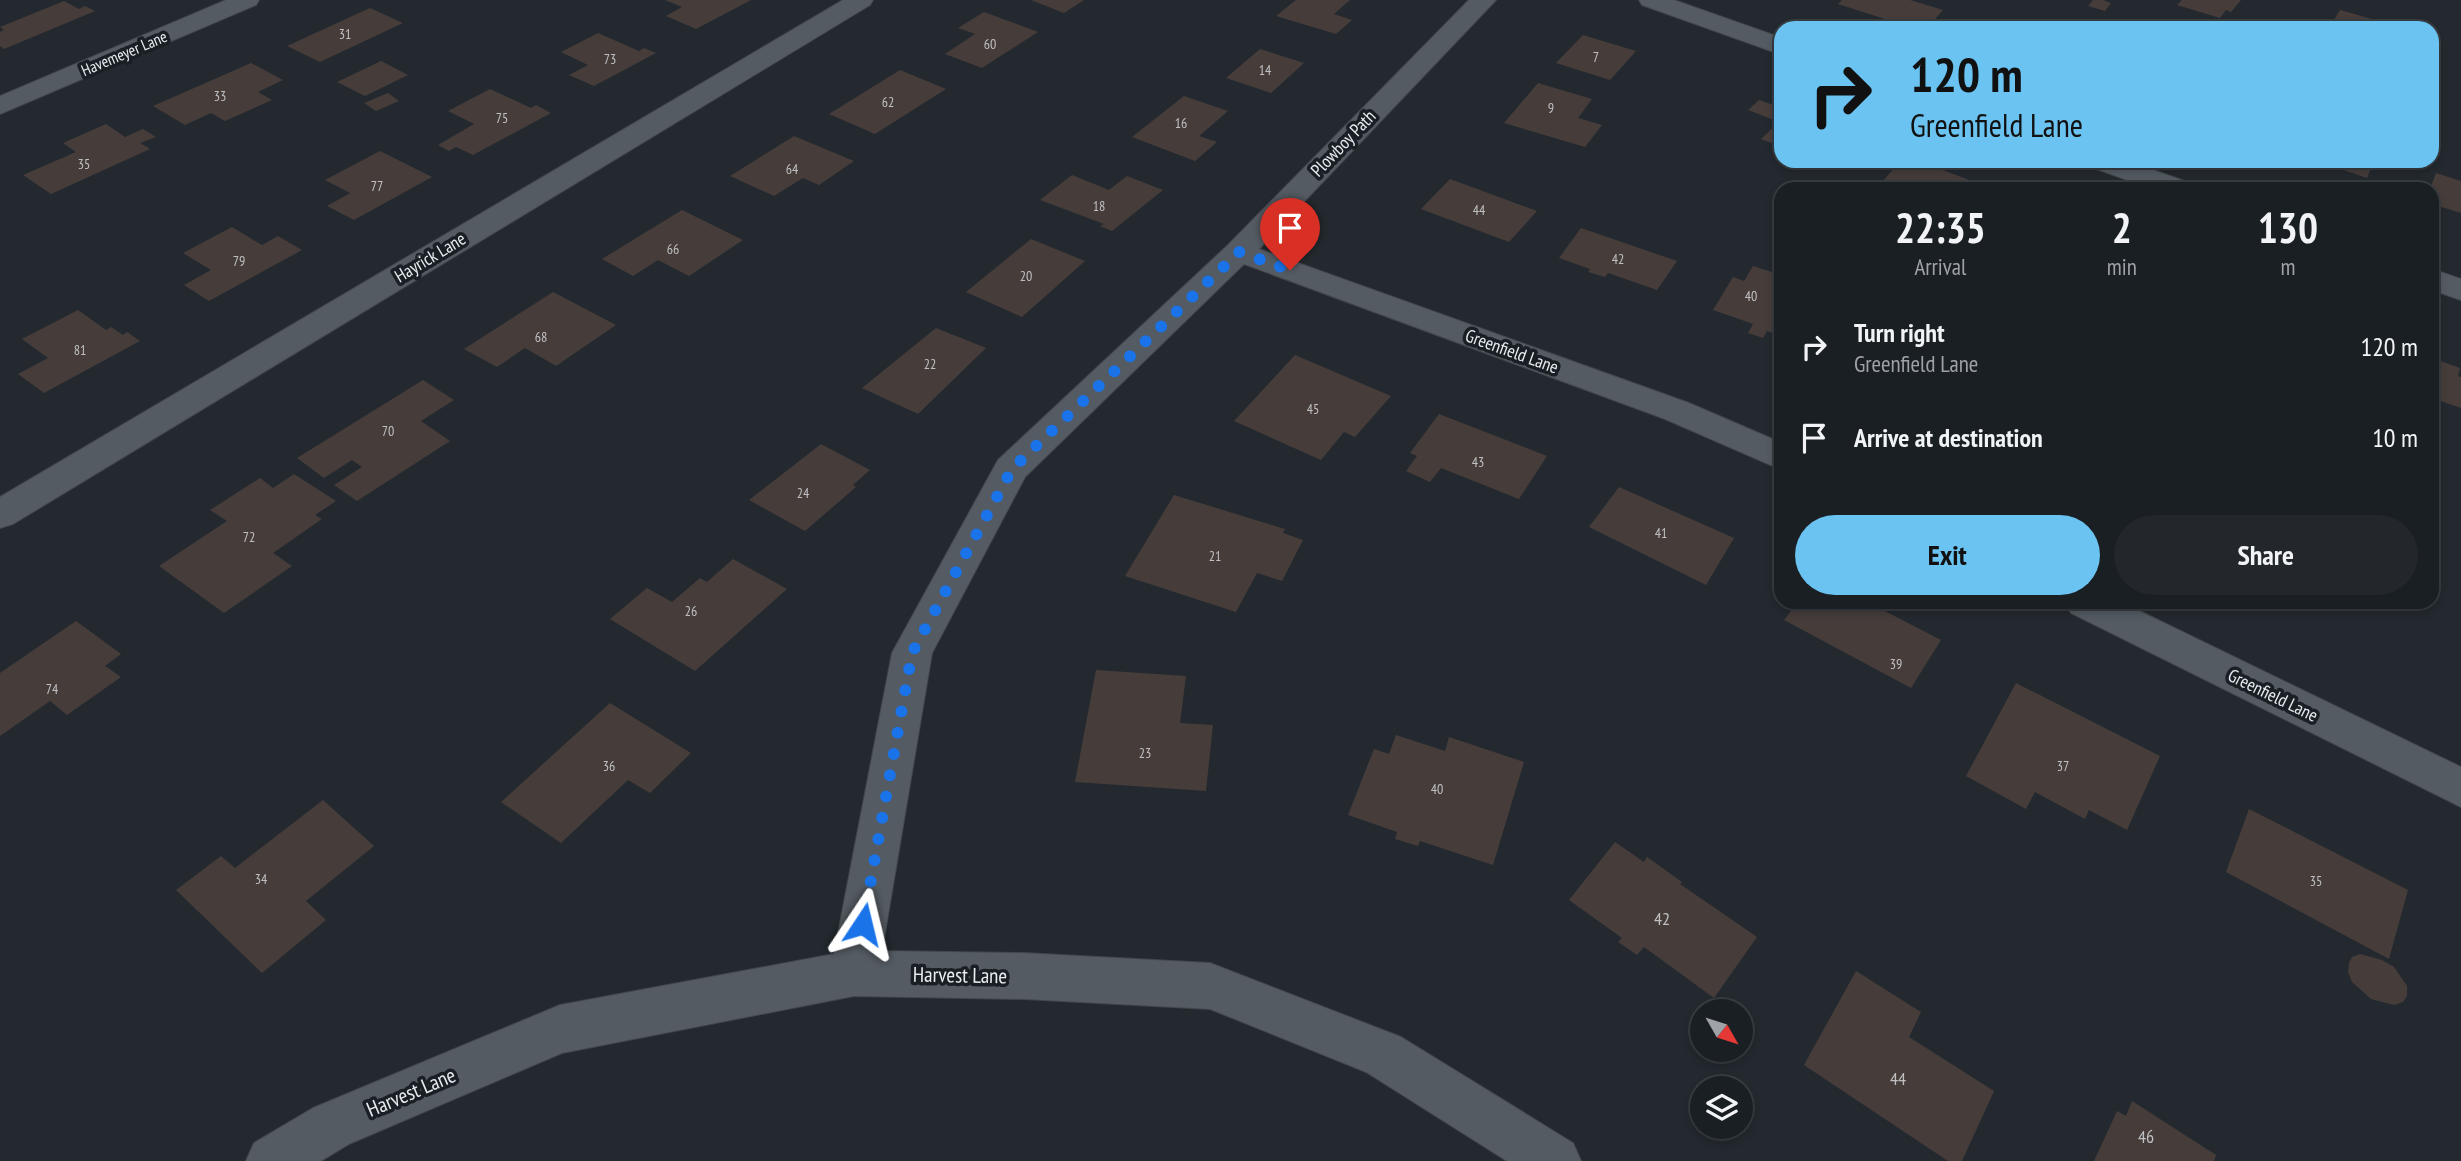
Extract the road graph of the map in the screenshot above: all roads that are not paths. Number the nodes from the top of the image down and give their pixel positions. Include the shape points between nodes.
1 (247, 0) edge
2 (861, 0) edge
3 (1484, 0) edge
4 (1651, 0) edge
5 (1774, 44) edge
6 (0, 106) edge
7 (2120, 168) edge
8 (2160, 182) edge
9 (1239, 252) junction
10 (2439, 282) edge
11 (2461, 290) edge
12 (1774, 454) edge
13 (0, 514) edge
14 (2099, 609) edge
15 (2461, 788) edge
16 (855, 973) junction
17 (272, 1161) edge
18 (1555, 1161) edge

1 - 6 street, Havemeyer Lane
2 - 13 street, Hayrick Lane
3 - 9 street, Plowboy Path
4 - 5 street
7 - 8 street
9 - 12 street, Greenfield Lane via 1677,411
9 - 16 street, Plowboy Path via 1012,469 912,653
10 - 11 street
14 - 15 street, Greenfield Lane
16 - 17 street, Harvest Lane via 561,1029 331,1126
16 - 18 street, Harvest Lane via 1210,986 1383,1054

